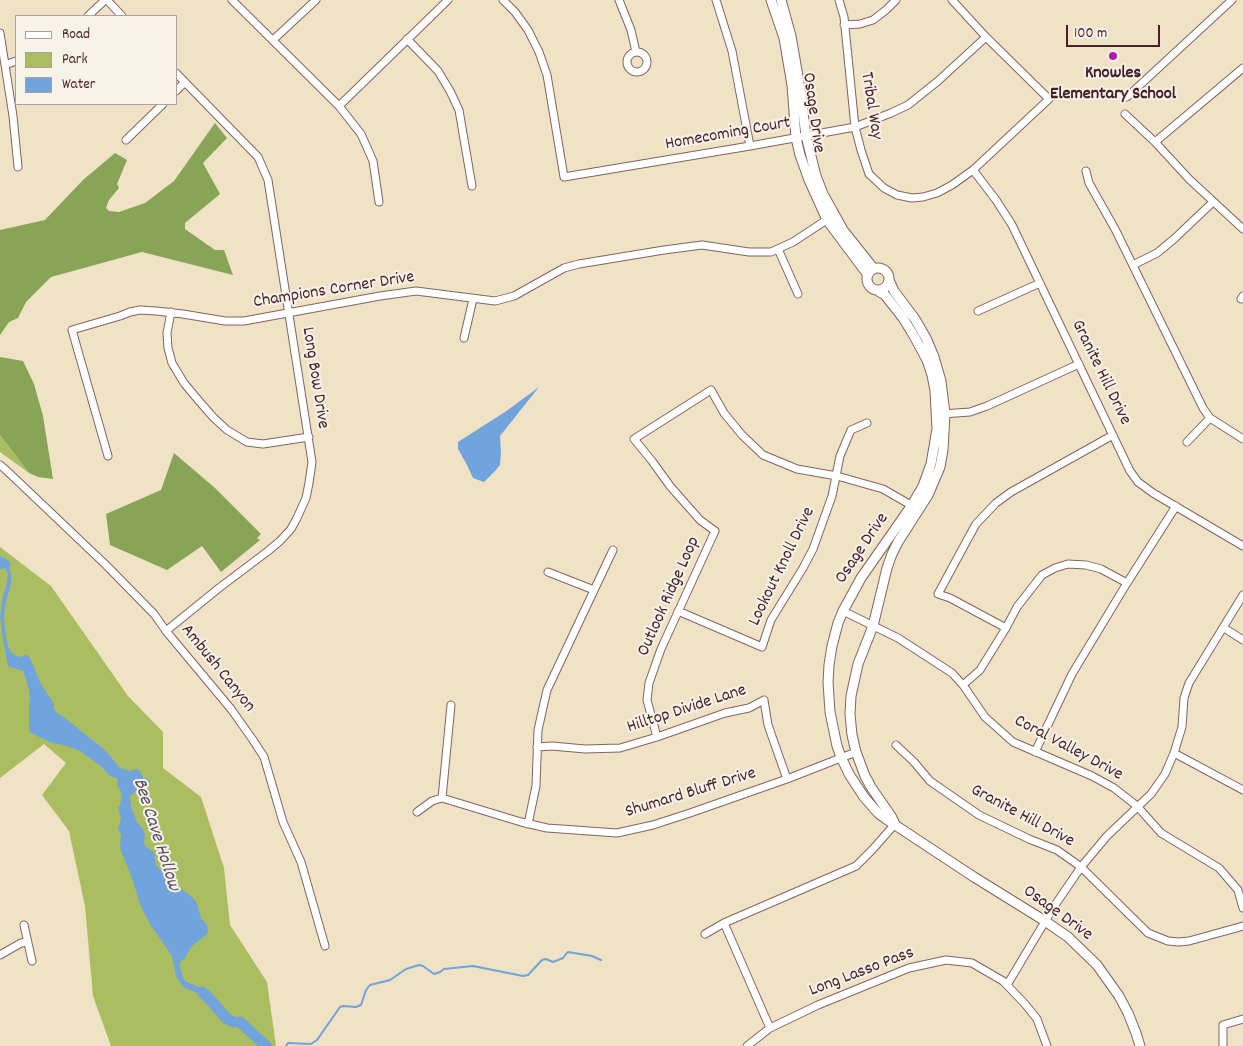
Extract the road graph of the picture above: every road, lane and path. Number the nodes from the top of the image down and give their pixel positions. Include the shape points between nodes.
1 (106, 0) edge
2 (232, 0) edge
3 (316, 0) edge
4 (448, 0) edge
5 (503, 0) edge
6 (619, 0) edge
7 (716, 0) edge
8 (771, 0) edge
9 (781, 0) edge
10 (839, 0) edge
11 (896, 0) edge
12 (952, 0) edge
13 (1232, 0) edge
14 (89, 15) edge
15 (121, 15) edge
16 (844, 25) junction
17 (0, 33) edge
18 (986, 36) junction
19 (407, 39) junction
20 (273, 40) junction
21 (636, 52) dead end
22 (15, 61) edge
23 (5, 65) junction
24 (1243, 68) edge
25 (178, 75) edge
26 (185, 82) junction
27 (178, 89) edge
28 (1127, 97) dead end
29 (162, 105) edge
30 (339, 106) junction
31 (1126, 114) dead end
32 (855, 127) junction
33 (806, 136) junction
34 (796, 138) junction
35 (126, 140) dead end
36 (1155, 142) junction
37 (750, 146) junction
38 (18, 167) dead end
39 (973, 170) junction
40 (1086, 171) dead end
41 (472, 186) dead end
42 (379, 202) dead end
43 (1213, 202) junction
44 (830, 217) junction
45 (1243, 229) edge
46 (778, 249) junction
47 (1133, 265) junction
48 (871, 272) junction
49 (889, 280) junction
50 (1040, 283) junction
51 (878, 290) junction
52 (798, 294) dead end
53 (474, 299) junction
54 (978, 311) dead end
55 (171, 312) junction
56 (289, 312) junction
57 (464, 338) dead end
58 (1079, 364) junction
59 (941, 413) junction
60 (1210, 418) junction
61 (867, 423) dead end
62 (1113, 435) junction
63 (309, 437) junction
64 (1243, 439) edge
65 (1187, 442) dead end
66 (108, 456) dead end
67 (0, 465) edge
68 (836, 476) junction
69 (1176, 506) junction
70 (915, 507) junction
71 (1243, 546) edge
72 (613, 550) dead end
73 (548, 572) dead end
74 (1126, 583) junction
75 (594, 590) junction
76 (1243, 595) edge
77 (678, 611) junction
78 (843, 611) junction
79 (873, 626) junction
80 (1006, 628) junction
81 (1224, 628) junction
82 (166, 631) junction
83 (1243, 640) edge
84 (963, 685) junction
85 (451, 705) dead end
86 (657, 737) junction
87 (896, 745) dead end
88 (537, 747) junction
89 (856, 752) junction
90 (1035, 752) junction
91 (1174, 753) junction
92 (841, 757) junction
93 (787, 779) junction
94 (1243, 790) edge
95 (442, 798) junction
96 (1137, 806) junction
97 (417, 812) dead end
98 (528, 824) junction
99 (895, 824) junction
100 (1081, 866) junction
101 (1243, 908) edge
102 (1045, 921) junction
103 (724, 923) junction
104 (24, 925) dead end
105 (1243, 926) edge
106 (705, 934) dead end
107 (27, 942) junction
108 (325, 946) dead end
109 (0, 955) edge
110 (32, 961) dead end
111 (1007, 985) junction
112 (1243, 1020) edge
113 (770, 1028) junction
114 (747, 1046) edge
115 (1047, 1046) edge
116 (1140, 1046) edge
117 (1222, 1046) edge

1 - 14 street
1 - 15 street
2 - 20 street
3 - 20 street
4 - 19 street
5 - 37 street, Homecoming Court via 528,30 547,75 564,178
6 - 21 street
7 - 37 street via 732,52
8 - 34 street, Osage Drive via 784,38
9 - 33 street, Osage Drive via 800,88
10 - 16 street, Tribal Way
11 - 16 street via 873,20
12 - 18 street
13 - 28 street
16 - 32 street, Tribal Way
17 - 23 street
18 - 32 street, Homecoming Court via 908,104
18 - 39 street, Tribal Way via 1049,99
19 - 30 street
19 - 41 street via 438,71 459,110
20 - 30 street
22 - 23 street
23 - 38 street
24 - 36 street
25 - 26 street, Long Bow Drive
26 - 27 street
26 - 56 street, Long Bow Drive via 258,157 268,180
29 - 35 street
30 - 42 street via 361,134 373,161
31 - 36 street
32 - 33 street, Homecoming Court
32 - 39 street, Tribal Way via 869,174 897,195 912,198 937,193
33 - 34 street, Homecoming Court
33 - 44 street, Osage Drive
34 - 37 street, Homecoming Court
34 - 44 street, Osage Drive via 808,180
36 - 43 street
39 - 50 street, Granite Hill Drive via 1012,225
40 - 47 street via 1089,183
43 - 45 street
43 - 47 street via 1174,239
44 - 46 street, Champions Corner Drive
44 - 48 street, Osage Drive via 843,230
46 - 52 street
46 - 53 street, Champions Corner Drive via 749,252 702,245 664,250 579,264 564,268 514,296 495,301
47 - 60 street
48 - 49 street via 877,268 884,270
48 - 51 street via 867,279 869,285
49 - 51 street via 884,289
49 - 59 street, Osage Drive via 926,338 934,357 942,381
50 - 54 street
50 - 58 street, Granite Hill Drive
51 - 59 street, Osage Drive via 914,336 926,360
53 - 56 street, Champions Corner Drive via 416,291
53 - 57 street
55 - 56 street, Champions Corner Drive via 225,321 244,321
55 - 63 street via 167,333 172,363 189,389 227,430 247,442 263,444
55 - 66 street, Champions Corner Drive via 140,310 72,330
56 - 63 street, Long Bow Drive
58 - 59 street via 987,406 970,412
58 - 62 street, Granite Hill Drive
59 - 70 street, Osage Drive via 943,450 940,466 928,494
60 - 64 street
60 - 65 street
61 - 68 street, Lookout Knoll Drive via 851,430
62 - 69 street, Granite Hill Drive via 1138,482
62 - 80 street via 1011,492 976,524 938,594
63 - 82 street, Long Bow Drive via 312,462 309,483 306,498 291,529 268,551
67 - 82 street, Ambush Canyon via 106,565 154,614
68 - 70 street via 883,488
68 - 77 street, Lookout Knoll Drive via 830,504 813,549 771,620 762,647
68 - 77 street, Outlook Ridge Loop via 797,469 763,455 724,413 711,390 634,439 670,486 700,520 715,531
69 - 71 street, Granite Hill Drive
69 - 74 street
70 - 78 street, Osage Drive via 861,578
70 - 79 street, Osage Drive via 887,568
72 - 75 street
73 - 75 street
74 - 80 street via 1101,569 1086,565 1068,564 1055,568 1042,575 1028,592
74 - 90 street via 1072,674
75 - 88 street via 547,690
76 - 81 street
77 - 86 street, Outlook Ridge Loop via 649,683 647,700
78 - 79 street, Coral Valley Drive
78 - 92 street, Osage Drive via 832,646 828,682 830,712
79 - 84 street, Coral Valley Drive via 930,658
79 - 89 street, Osage Drive via 858,664 851,696 850,714
80 - 84 street via 980,670
81 - 83 street
81 - 91 street via 1184,698 1182,727
82 - 108 street, Ambush Canyon via 231,709 264,757 283,822 301,862
84 - 90 street, Coral Valley Drive via 984,717 1013,742
85 - 95 street
86 - 88 street, Hilltop Divide Lane via 620,748
86 - 93 street, Hilltop Divide Lane via 725,712 749,708 764,700 768,725
87 - 100 street, Granite Hill Drive via 930,781 979,815 1057,850
88 - 98 street via 536,786
89 - 92 street, Shumard Bluff Drive
89 - 99 street, Osage Drive via 871,787
90 - 96 street, Coral Valley Drive via 1092,776
91 - 94 street
91 - 96 street via 1165,774
92 - 93 street, Shumard Bluff Drive
92 - 99 street, Osage Drive via 864,797 878,813
93 - 98 street, Shumard Bluff Drive via 653,825 617,833
95 - 97 street
95 - 98 street, Shumard Bluff Drive
96 - 100 street
96 - 101 street, Coral Valley Drive via 1161,833 1219,868 1238,890
99 - 102 street, Osage Drive
99 - 103 street via 856,866
100 - 102 street
100 - 105 street, Granite Hill Drive via 1148,933 1168,941 1179,942
102 - 111 street
102 - 116 street, Osage Drive via 1068,937 1097,966 1119,996
103 - 106 street
103 - 113 street
104 - 107 street
107 - 109 street
107 - 110 street
111 - 113 street, Long Lasso Pass via 972,963 946,960 909,968
111 - 115 street, Long Lasso Pass via 1037,1019
112 - 117 street via 1223,1025
113 - 114 street, Long Lasso Pass

